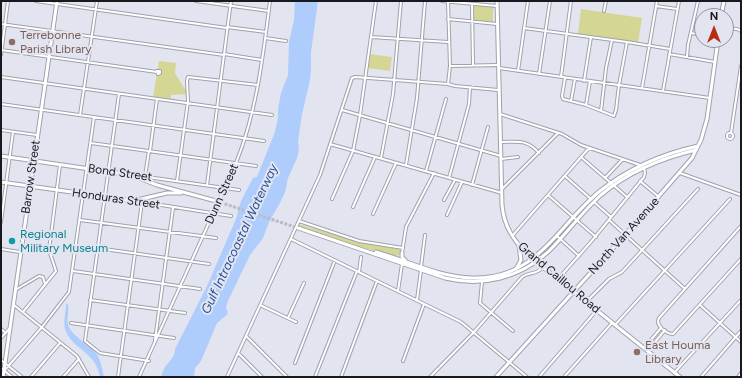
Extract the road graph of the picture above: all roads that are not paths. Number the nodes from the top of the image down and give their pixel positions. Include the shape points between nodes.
1 (8, 1) edge
2 (36, 1) edge
3 (96, 1) edge
4 (196, 1) edge
5 (231, 1) edge
6 (270, 1) edge
7 (376, 1) edge
8 (401, 1) edge
9 (424, 1) edge
10 (442, 1) edge
11 (445, 1) edge
12 (497, 1) edge
13 (528, 1) edge
14 (550, 1) edge
15 (571, 1) edge
16 (606, 1) edge
17 (657, 1) edge
18 (678, 1) edge
19 (698, 1) edge
20 (57, 2) edge
21 (448, 2) edge
22 (471, 3) edge
23 (230, 5) junction
24 (497, 6) junction
25 (656, 6) junction
26 (95, 9) junction
27 (677, 9) junction
28 (269, 11) junction
29 (604, 11) dead end
30 (448, 19) junction
31 (471, 21) junction
32 (1, 24) edge
33 (5, 24) junction
34 (497, 24) junction
35 (227, 27) junction
36 (524, 28) junction
37 (546, 31) junction
38 (52, 32) junction
39 (266, 32) junction
40 (691, 33) junction
41 (566, 34) junction
42 (694, 34) edge
43 (91, 37) junction
44 (371, 37) junction
45 (591, 37) junction
46 (265, 38) junction
47 (397, 39) junction
48 (612, 40) junction
49 (286, 41) dead end
50 (422, 41) junction
51 (448, 42) junction
52 (627, 42) junction
53 (649, 46) junction
54 (717, 48) edge
55 (1, 50) edge
56 (670, 50) junction
57 (669, 54) junction
58 (1, 55) edge
59 (224, 55) junction
60 (49, 57) junction
61 (687, 57) junction
62 (262, 60) junction
63 (88, 62) junction
64 (715, 62) junction
65 (450, 66) junction
66 (473, 66) junction
67 (741, 66) edge
68 (498, 67) junction
69 (518, 71) junction
70 (157, 72) dead end
71 (539, 74) junction
72 (1, 77) edge
73 (561, 77) junction
74 (365, 78) junction
75 (565, 78) junction
76 (575, 79) junction
77 (220, 80) junction
78 (394, 80) junction
79 (584, 81) junction
80 (590, 81) junction
81 (419, 82) junction
82 (45, 83) junction
83 (604, 83) junction
84 (448, 84) junction
85 (258, 85) junction
86 (619, 85) junction
87 (470, 87) junction
88 (642, 88) junction
89 (84, 89) junction
90 (498, 90) junction
91 (663, 91) junction
92 (119, 94) junction
93 (710, 98) junction
94 (158, 99) junction
95 (446, 99) dead end
96 (571, 101) junction
97 (1, 104) edge
98 (187, 104) junction
99 (586, 105) junction
100 (217, 108) junction
101 (41, 110) junction
102 (342, 110) junction
103 (601, 111) junction
104 (253, 113) junction
105 (499, 113) junction
106 (80, 115) junction
107 (272, 115) dead end
108 (360, 115) junction
109 (94, 117) junction
110 (115, 120) junction
111 (388, 123) junction
112 (153, 125) junction
113 (488, 128) dead end
114 (1, 130) edge
115 (184, 130) junction
116 (412, 130) junction
117 (14, 132) junction
118 (558, 133) junction
119 (731, 133) dead end
120 (214, 134) junction
121 (37, 136) junction
122 (436, 137) junction
123 (246, 138) junction
124 (264, 141) dead end
125 (501, 142) junction
126 (91, 143) junction
127 (458, 143) junction
128 (330, 144) junction
129 (112, 146) junction
130 (589, 148) junction
131 (697, 148) junction
132 (482, 150) junction
133 (150, 151) junction
134 (353, 151) junction
135 (539, 153) junction
136 (180, 155) junction
137 (1, 156) edge
138 (375, 157) junction
139 (501, 157) junction
140 (518, 157) dead end
141 (581, 157) junction
142 (10, 158) junction
143 (381, 158) junction
144 (210, 159) junction
145 (623, 159) junction
146 (34, 161) junction
147 (236, 163) junction
148 (396, 163) junction
149 (60, 165) junction
150 (406, 165) junction
151 (640, 165) junction
152 (256, 166) dead end
153 (644, 167) junction
154 (88, 169) junction
155 (426, 171) junction
156 (108, 172) junction
157 (434, 173) junction
158 (680, 174) junction
159 (132, 175) junction
160 (145, 176) junction
161 (564, 176) junction
162 (449, 178) junction
163 (605, 178) junction
164 (455, 180) junction
165 (177, 181) junction
166 (640, 181) junction
167 (1, 182) edge
168 (462, 182) junction
169 (6, 183) junction
170 (612, 184) junction
171 (207, 185) junction
172 (472, 185) junction
173 (30, 186) junction
174 (224, 188) junction
175 (698, 189) dead end
176 (57, 190) junction
177 (239, 190) dead end
178 (502, 192) junction
179 (188, 193) junction
180 (84, 194) junction
181 (548, 195) junction
182 (741, 195) edge
183 (105, 197) junction
184 (627, 197) junction
185 (659, 197) junction
186 (150, 198) junction
187 (332, 199) dead end
188 (730, 199) dead end
189 (444, 200) dead end
190 (132, 201) junction
191 (216, 201) tunnel mouth
192 (592, 201) junction
193 (142, 202) junction
194 (152, 204) junction
195 (173, 207) junction
196 (352, 207) dead end
197 (213, 213) junction
198 (373, 214) dead end
199 (447, 215) dead end
200 (231, 216) dead end
201 (611, 217) junction
202 (575, 219) junction
203 (80, 220) junction
204 (609, 220) junction
205 (299, 221) junction
206 (1, 222) edge
207 (101, 223) junction
208 (741, 226) edge
209 (138, 228) junction
210 (298, 228) tunnel mouth
211 (170, 232) junction
212 (425, 235) dead end
213 (626, 235) junction
214 (512, 236) junction
215 (203, 237) junction
216 (596, 237) junction
217 (216, 238) dead end
218 (558, 238) junction
219 (291, 239) junction
220 (519, 246) junction
221 (97, 248) junction
222 (403, 248) junction
223 (1, 249) edge
224 (642, 250) junction
225 (368, 251) junction
226 (20, 252) junction
227 (402, 253) junction
228 (134, 254) junction
229 (580, 256) junction
230 (361, 257) dead end
231 (166, 258) junction
232 (395, 258) junction
233 (741, 259) edge
234 (335, 260) junction
235 (535, 260) junction
236 (192, 262) junction
237 (408, 262) junction
238 (209, 264) dead end
239 (402, 264) junction
240 (543, 267) junction
241 (421, 268) junction
242 (516, 269) junction
243 (73, 271) junction
244 (358, 271) junction
245 (665, 271) junction
246 (94, 274) junction
247 (131, 279) junction
248 (558, 279) junction
249 (377, 281) junction
250 (482, 282) junction
251 (304, 283) dead end
252 (45, 284) junction
253 (162, 284) junction
254 (180, 286) junction
255 (15, 289) junction
256 (200, 289) dead end
257 (685, 289) junction
258 (398, 291) junction
259 (573, 292) junction
260 (90, 300) junction
261 (417, 300) junction
262 (741, 300) edge
263 (586, 302) junction
264 (424, 304) junction
265 (13, 305) junction
266 (128, 305) junction
267 (260, 305) junction
268 (700, 305) junction
269 (159, 310) junction
270 (597, 310) junction
271 (169, 311) junction
272 (23, 312) junction
273 (185, 313) dead end
274 (492, 313) junction
275 (288, 318) junction
276 (296, 322) dead end
277 (71, 323) dead end
278 (721, 323) junction
279 (613, 324) junction
280 (87, 326) junction
281 (42, 327) junction
282 (10, 328) junction
283 (661, 328) junction
284 (1, 329) edge
285 (665, 330) junction
286 (124, 331) junction
287 (513, 331) dead end
288 (741, 331) edge
289 (6, 332) junction
290 (474, 332) junction
291 (157, 335) junction
292 (246, 336) junction
293 (736, 337) junction
294 (1, 338) edge
295 (174, 338) dead end
296 (741, 342) edge
297 (60, 343) junction
298 (644, 348) junction
299 (647, 351) junction
300 (238, 353) junction
301 (121, 356) junction
302 (79, 358) junction
303 (1, 360) edge
304 (148, 360) junction
305 (403, 362) dead end
306 (5, 363) junction
307 (295, 363) dead end
308 (510, 363) junction
309 (9, 366) junction
310 (3, 369) edge
311 (674, 373) junction
312 (741, 373) edge
313 (3, 377) edge
314 (12, 377) edge
315 (22, 377) edge
316 (31, 377) edge
317 (63, 377) edge
318 (89, 377) edge
319 (118, 377) edge
320 (139, 377) edge
321 (227, 377) edge
322 (262, 377) edge
323 (287, 377) edge
324 (315, 377) edge
325 (341, 377) edge
326 (430, 377) edge
327 (496, 377) edge
328 (527, 377) edge
329 (538, 377) edge
330 (564, 377) edge
331 (680, 377) edge
332 (701, 377) edge
333 (738, 377) edge

1 - 33 street
2 - 20 street
3 - 26 street
4 - 23 street
5 - 23 street
6 - 28 street, Dunn Street
7 - 44 street
8 - 47 street
9 - 50 street
10 - 11 street
11 - 21 street
12 - 24 main road, Grand Caillou Road
13 - 36 street
14 - 37 street
15 - 41 street
16 - 29 street
17 - 25 street
18 - 27 street
19 - 40 street
20 - 26 street
20 - 38 main road, Barrow Street
21 - 22 street
21 - 30 street
22 - 24 street
22 - 31 street
23 - 28 street
23 - 35 street
24 - 34 main road, Grand Caillou Road
25 - 27 street
25 - 53 street
26 - 35 street
26 - 43 street
27 - 56 street
28 - 39 street, Dunn Street
30 - 31 street
30 - 51 street
31 - 34 street
31 - 66 street
32 - 33 street
33 - 38 street
33 - 55 street
34 - 68 main road, Grand Caillou Road
35 - 39 street
35 - 59 street
36 - 37 street
36 - 69 street
37 - 41 street
37 - 71 street
38 - 43 street
38 - 60 main road, Barrow Street
39 - 46 street, Dunn Street
40 - 42 street
40 - 61 street
41 - 45 street
41 - 73 street
43 - 59 street
43 - 63 street
44 - 47 street
44 - 74 street
45 - 48 street
45 - 79 street
46 - 49 street
46 - 62 street, Dunn Street
47 - 50 street
47 - 78 street
48 - 52 street
48 - 83 street
50 - 51 street
50 - 81 street
51 - 65 street
52 - 53 street
52 - 86 street
53 - 56 street
53 - 88 street
54 - 64 main road, North Van Avenue
55 - 58 street
55 - 60 street
56 - 57 street
57 - 61 street
57 - 91 street
59 - 62 street
59 - 77 street
60 - 63 street
60 - 82 main road, Barrow Street
61 - 64 street
62 - 85 street, Dunn Street
63 - 70 street
63 - 89 street
64 - 93 main road, North Van Avenue
65 - 66 street
65 - 84 street
66 - 68 street
67 - 119 street
68 - 69 street
68 - 90 main road, Grand Caillou Road
69 - 71 street
71 - 73 street
72 - 82 street
73 - 75 street
74 - 78 street
74 - 102 street via 353,77
74 - 108 street
75 - 76 street
75 - 96 street via 562,98
76 - 79 street
76 - 96 street
77 - 85 street
77 - 98 street via 188,76
77 - 100 street
78 - 81 street
78 - 111 street
79 - 80 street
80 - 83 street
80 - 99 street
81 - 84 street
81 - 116 street
82 - 89 street
82 - 101 main road, Barrow Street
83 - 86 street
83 - 103 street
84 - 87 street
85 - 104 street, Dunn Street
86 - 88 street
86 - 103 street via 614,116
87 - 90 street
87 - 127 street via 470,104
88 - 91 street
89 - 92 street
89 - 106 street
90 - 105 main road, Grand Caillou Road
91 - 93 street
92 - 94 street
92 - 110 street
93 - 131 main road, North Van Avenue via 707,119
94 - 98 street
94 - 112 street
95 - 122 street
96 - 99 street
97 - 101 street
98 - 100 street
98 - 115 street
99 - 103 street
100 - 104 street
100 - 120 street
101 - 106 street
101 - 121 main road, Barrow Street
102 - 108 street
102 - 128 street
104 - 107 street
104 - 123 street, Dunn Street
105 - 118 street
105 - 125 main road, Grand Caillou Road
106 - 109 street
108 - 111 street
108 - 134 street
109 - 110 street
109 - 126 street
110 - 112 street
110 - 129 street
111 - 116 street
111 - 143 street
112 - 115 street
112 - 133 street
113 - 132 street
114 - 117 street
115 - 120 street
115 - 136 street
116 - 122 street
116 - 150 street
117 - 121 street
117 - 142 street
118 - 130 street
118 - 135 street
120 - 123 street
120 - 144 street
121 - 146 main road, Barrow Street
122 - 127 street
122 - 155 street
123 - 124 street
123 - 147 street, Dunn Street
125 - 135 street via 525,142
125 - 139 main road, Grand Caillou Road
126 - 129 street
126 - 154 street
127 - 132 street
127 - 162 street
128 - 134 street
128 - 205 street via 320,175
129 - 133 street
129 - 156 street
130 - 141 street
130 - 145 street
131 - 151 main road via 669,154
131 - 153 main road
131 - 158 main road, North Van Avenue
132 - 139 street
132 - 172 street
133 - 136 street
133 - 160 street
134 - 138 street
134 - 187 street
135 - 178 street
136 - 144 street
136 - 165 street
137 - 142 main road, Bond Street
138 - 143 street
138 - 196 street
139 - 140 street
139 - 178 main road, Grand Caillou Road
141 - 161 street
141 - 163 street
142 - 146 main road, Bond Street
142 - 169 street
143 - 148 street
144 - 147 street
144 - 171 street
145 - 151 street
145 - 163 street
146 - 149 main road, Bond Street
146 - 173 main road, Barrow Street
147 - 152 street
147 - 174 street, Dunn Street
148 - 150 street
148 - 198 street
149 - 154 main road, Bond Street
149 - 176 street
150 - 155 street
151 - 170 main road
153 - 166 street via 644,175
153 - 170 main road
154 - 156 main road, Bond Street
154 - 180 street
155 - 157 street
156 - 159 main road, Bond Street
156 - 183 street
157 - 162 street
157 - 222 street via 406,228
158 - 182 street
158 - 185 main road, North Van Avenue
159 - 160 street, Bond Street
159 - 179 main road via 156,185
160 - 165 street, Bond Street
161 - 181 street
161 - 192 street
162 - 164 street
163 - 170 street
164 - 168 street
164 - 189 street
165 - 171 street, Bond Street
166 - 184 street
166 - 185 street
167 - 169 main road, Honduras Street
168 - 172 street
168 - 199 street
169 - 173 main road, Honduras Street
169 - 206 street
170 - 184 street
170 - 192 main road
171 - 174 street, Bond Street
172 - 178 street
173 - 176 main road, Honduras Street
173 - 226 main road, Barrow Street
174 - 177 street, Bond Street
174 - 197 street, Dunn Street
175 - 224 street
176 - 180 main road, Honduras Street
176 - 252 street via 49,250 56,271
178 - 214 main road, Grand Caillou Road via 504,219
179 - 186 main road via 167,193
179 - 191 main road
180 - 183 main road, Honduras Street
180 - 203 street
181 - 202 street
181 - 214 street
183 - 190 main road, Honduras Street
183 - 207 street
184 - 201 street
185 - 213 main road, North Van Avenue
186 - 190 main road
186 - 194 street via 149,202
188 - 245 street
190 - 193 main road, Honduras Street
192 - 201 street
192 - 202 main road
193 - 194 street, Honduras Street
193 - 209 street
194 - 195 street, Honduras Street
195 - 197 street, Honduras Street
195 - 211 street
197 - 200 street, Honduras Street
197 - 215 street, Dunn Street
201 - 204 street
202 - 216 street
202 - 218 main road
203 - 207 street
203 - 243 street
204 - 213 street
204 - 216 street
205 - 219 street
205 - 222 street via 359,241
207 - 209 street
207 - 221 street
208 - 257 street
209 - 211 street
209 - 228 street
210 - 225 main road
211 - 215 street
211 - 231 street
212 - 241 street
213 - 224 street
213 - 259 main road, North Van Avenue
214 - 220 main road, Grand Caillou Road
215 - 217 street
215 - 236 street, Dunn Street
216 - 229 street
218 - 229 street
218 - 235 main road
219 - 234 street
219 - 267 street
220 - 235 main road, Grand Caillou Road
220 - 242 main road via 521,260
221 - 228 street
221 - 246 street
222 - 227 street
223 - 226 street
224 - 245 street
224 - 263 street via 622,272 609,279
225 - 232 main road
225 - 239 main road
226 - 255 main road, Barrow Street
227 - 232 main road
227 - 237 main road
228 - 231 street
228 - 247 street
229 - 248 street
230 - 244 street
231 - 236 street
231 - 253 street
232 - 237 main road
233 - 268 street
234 - 244 street
234 - 307 street
235 - 240 main road, Grand Caillou Road
235 - 242 main road
235 - 250 main road via 512,275
236 - 238 street
236 - 254 street, Dunn Street
237 - 241 main road
239 - 241 main road
239 - 258 street
240 - 248 main road, Grand Caillou Road
240 - 274 street via 539,272 523,276
241 - 242 main road via 472,278 490,277
241 - 250 main road via 456,280
241 - 261 street
243 - 246 street
243 - 281 street via 68,294
244 - 249 street
244 - 324 street
245 - 257 street
245 - 279 street
246 - 247 street
246 - 260 street
247 - 253 street
247 - 266 street
248 - 259 main road, Grand Caillou Road
249 - 258 street
249 - 325 street
250 - 274 street via 479,301
251 - 275 street
252 - 255 street via 43,277 39,276
252 - 272 street
253 - 254 street
253 - 269 street
254 - 256 street
254 - 271 street, Dunn Street
255 - 265 main road, Barrow Street
257 - 283 street via 658,319
258 - 261 street
259 - 263 main road, Grand Caillou Road
259 - 308 main road, North Van Avenue
260 - 266 street
260 - 280 street
261 - 264 street
262 - 278 street
263 - 270 main road, Grand Caillou Road
264 - 290 street via 461,322
264 - 305 street
265 - 272 street
265 - 282 main road, Barrow Street
266 - 269 street
266 - 286 street
267 - 275 street
267 - 292 street
268 - 278 street
268 - 285 street via 673,334
269 - 271 street
269 - 291 street
270 - 279 main road, Grand Caillou Road
270 - 329 street
271 - 273 street
271 - 291 street, Dunn Street
272 - 281 street
274 - 287 street
274 - 290 street
275 - 276 street
277 - 280 street
278 - 293 street
278 - 311 street
279 - 298 main road, Grand Caillou Road
279 - 330 street
280 - 286 street
280 - 301 street via 85,341 97,353
281 - 297 street
281 - 309 street
282 - 289 street
282 - 306 main road, Barrow Street
283 - 285 street
283 - 298 street
284 - 289 street
285 - 299 street
286 - 291 street
286 - 301 street
288 - 293 street
289 - 294 street
290 - 308 street
290 - 326 street
291 - 295 street
291 - 304 street, Dunn Street
292 - 300 street
292 - 323 street
293 - 296 street
293 - 332 street
297 - 302 street
297 - 316 street
298 - 299 main road, Grand Caillou Road
299 - 311 main road, Grand Caillou Road
300 - 321 street
300 - 322 street
301 - 304 street
301 - 319 street
302 - 317 street
302 - 318 street
303 - 306 street
304 - 320 street, Dunn Street
306 - 309 street
306 - 310 main road, Barrow Street
308 - 327 main road, North Van Avenue
308 - 328 street
309 - 310 street
309 - 315 street
310 - 313 main road, Barrow Street
310 - 314 street
311 - 331 main road, Grand Caillou Road
312 - 333 street

